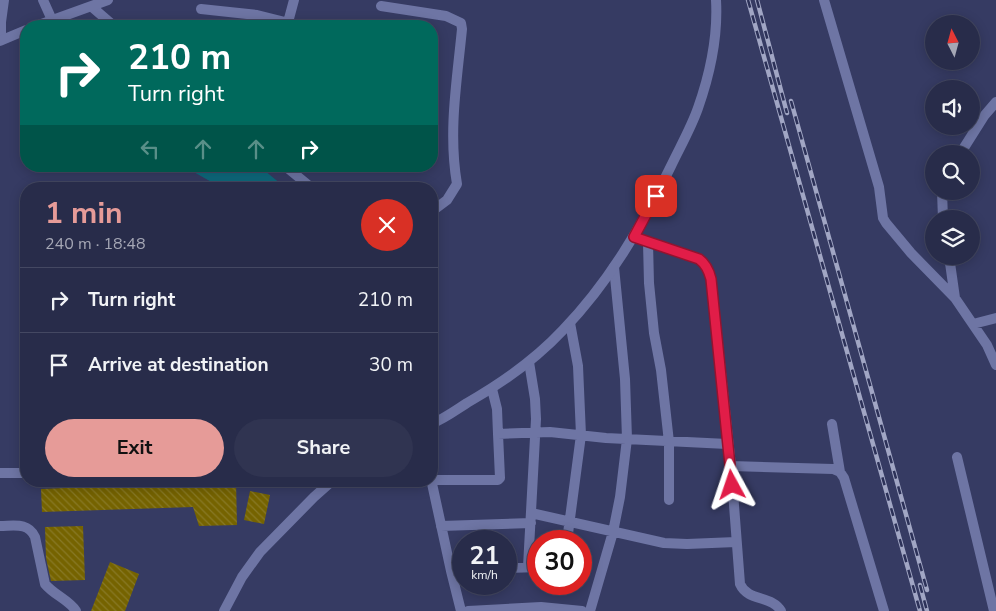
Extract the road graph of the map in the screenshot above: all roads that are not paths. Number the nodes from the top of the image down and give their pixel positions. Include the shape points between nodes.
1 (4, 0) edge
2 (43, 0) edge
3 (108, 0) edge
4 (294, 0) edge
5 (716, 0) edge
6 (824, 0) edge
7 (381, 6) dead end
8 (92, 7) junction
9 (201, 9) dead end
10 (52, 20) joint
11 (107, 20) edge
12 (274, 20) edge
13 (289, 20) edge
14 (20, 32) edge
15 (1, 40) edge
16 (996, 102) edge
17 (966, 145) edge
18 (292, 172) edge
19 (304, 182) edge
20 (438, 207) edge
21 (634, 237) junction
22 (648, 242) junction
23 (950, 265) edge
24 (614, 267) junction
25 (955, 298) junction
26 (996, 318) edge
27 (570, 323) junction
28 (973, 324) junction
29 (529, 362) junction
30 (996, 365) edge
31 (492, 389) junction
32 (438, 420) edge
33 (832, 424) dead end
34 (535, 432) junction
35 (498, 434) junction
36 (581, 435) junction
37 (627, 439) junction
38 (669, 442) junction
39 (727, 444) junction
40 (957, 458) dead end
41 (731, 466) junction
42 (840, 472) junction
43 (0, 473) edge
44 (20, 473) edge
45 (438, 480) edge
46 (325, 487) edge
47 (433, 487) edge
48 (668, 500) dead end
49 (531, 518) junction
50 (570, 522) junction
51 (0, 526) edge
52 (441, 526) junction
53 (531, 530) edge
54 (569, 530) edge
55 (612, 532) junction
56 (736, 542) junction
57 (451, 571) joint
58 (76, 611) edge
59 (224, 611) edge
60 (461, 611) edge
61 (468, 611) edge
62 (582, 611) edge
63 (590, 611) edge
64 (781, 611) edge
65 (884, 611) edge
66 (994, 611) edge

1 - 15 street
2 - 10 street
3 - 8 street
4 - 13 street
5 - 21 street via 712,52 698,109
6 - 25 street via 879,187 883,218 911,253
7 - 20 street via 446,16 460,23 462,30 453,136 457,184 447,200
8 - 10 street
8 - 11 street
9 - 12 street
14 - 15 street
16 - 17 street
18 - 19 street
21 - 22 street
21 - 24 street
22 - 38 street via 654,333
22 - 39 street via 699,259 708,270
23 - 25 street
24 - 27 street
24 - 37 street via 625,379
25 - 28 street
26 - 28 street
27 - 29 street
27 - 36 street via 578,366
28 - 30 street
29 - 31 street
29 - 34 street via 535,398
31 - 32 street
31 - 35 street
33 - 42 street
34 - 35 street
34 - 36 street
34 - 49 street
35 - 45 street via 498,480
36 - 37 street
36 - 50 street
37 - 38 street
37 - 55 street
38 - 39 street
38 - 48 street
39 - 41 street
40 - 66 street
41 - 42 street via 833,469
41 - 56 street
42 - 65 street
43 - 44 street
46 - 59 street via 260,552
47 - 52 street
49 - 50 street
49 - 52 street
49 - 53 street
50 - 54 street
50 - 55 street
51 - 58 street via 20,525 32,530 45,584
52 - 57 street
55 - 56 street via 673,544
55 - 63 street
56 - 64 street via 742,590 775,604
57 - 60 street
61 - 62 street via 541,607

